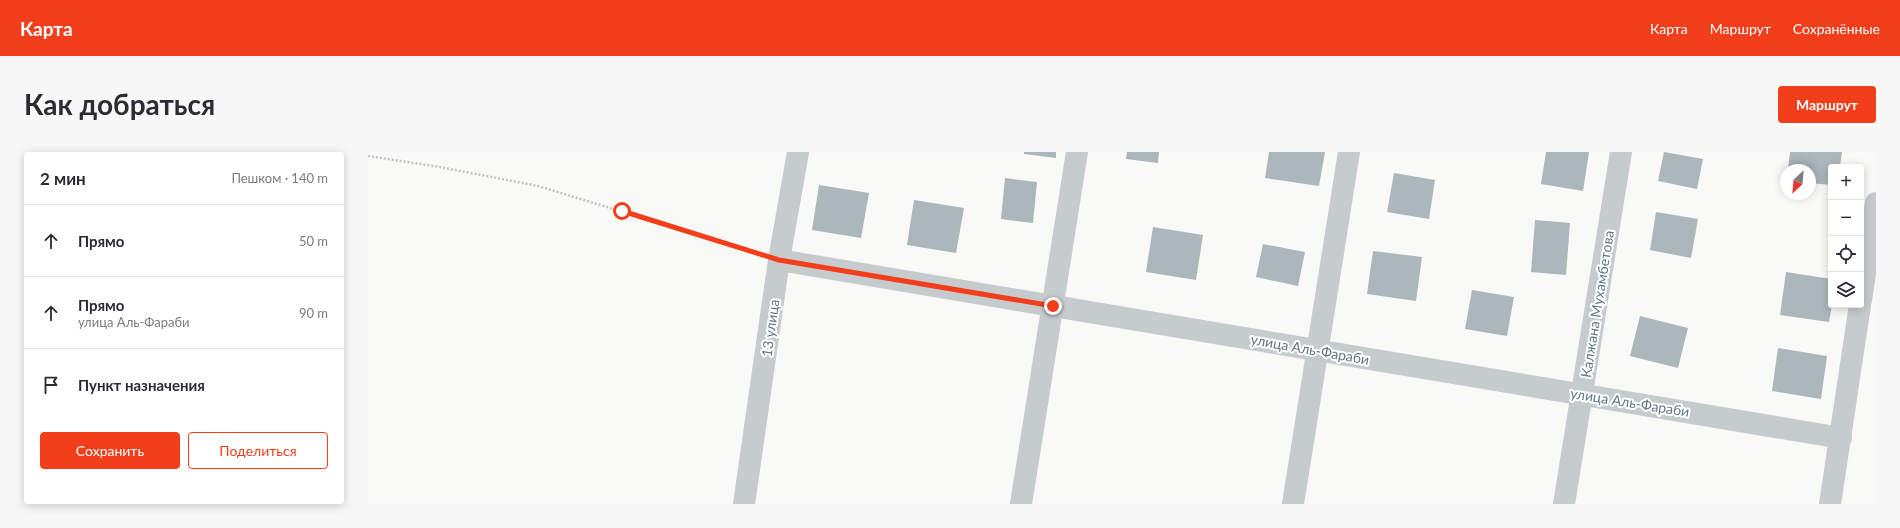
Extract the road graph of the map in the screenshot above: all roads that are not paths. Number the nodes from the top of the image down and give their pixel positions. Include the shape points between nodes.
1 (798, 152) edge
2 (1077, 152) edge
3 (1349, 152) edge
4 (1620, 152) edge
5 (1876, 203) edge
6 (1872, 254) edge
7 (779, 260) junction
8 (1864, 287) edge
9 (1053, 306) junction
10 (1860, 308) edge
11 (1318, 350) junction
12 (1582, 395) junction
13 (1841, 438) junction
14 (744, 504) edge
15 (1021, 504) edge
16 (1293, 504) edge
17 (1564, 504) edge
18 (1830, 504) edge

1 - 7 street, 13 улица
2 - 9 street
3 - 11 street
4 - 12 street, Калжана Мухамбетова
5 - 6 street
6 - 8 street
7 - 9 street, улица Аль-Фараби
7 - 14 street, 13 улица
9 - 11 street, улица Аль-Фараби
9 - 15 street
10 - 13 street
11 - 12 street, улица Аль-Фараби
11 - 16 street
12 - 13 street, улица Аль-Фараби
12 - 17 street, Калжана Мухамбетова
13 - 18 street

